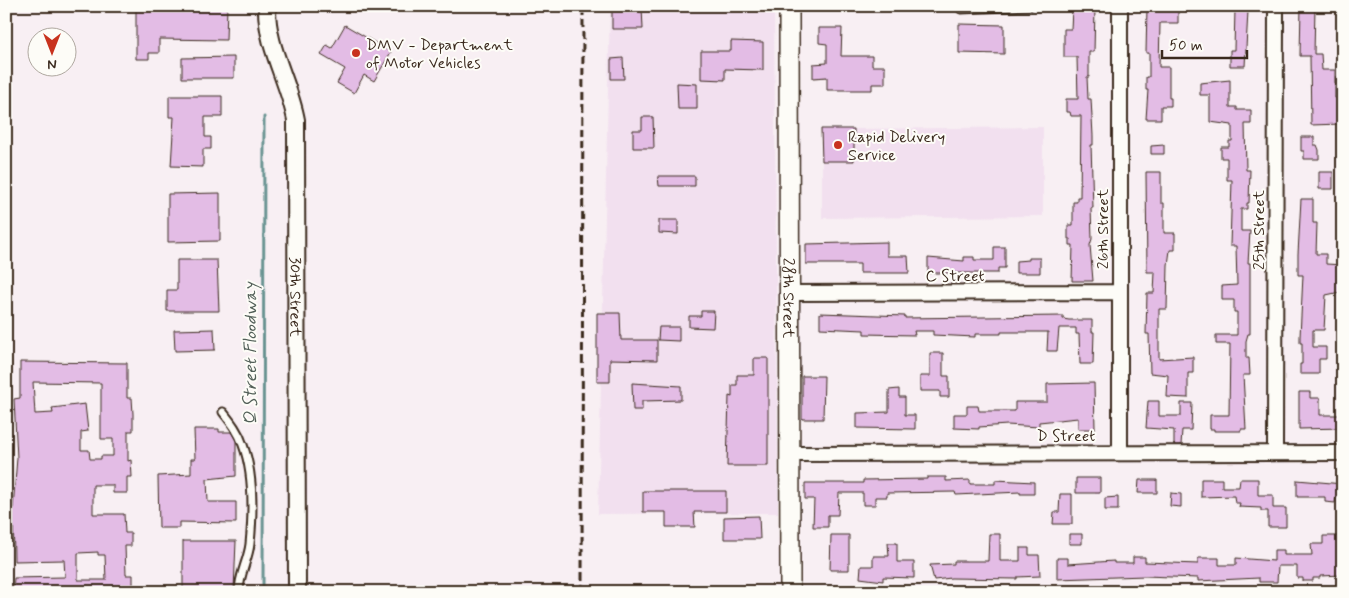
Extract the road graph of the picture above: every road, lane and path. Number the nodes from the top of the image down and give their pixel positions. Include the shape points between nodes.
1 (268, 6) edge
2 (789, 6) edge
3 (1029, 6) edge
4 (1120, 6) edge
5 (1276, 6) edge
6 (991, 8) edge
7 (961, 9) dead end
8 (1120, 292) junction
9 (790, 293) junction
10 (223, 412) dead end
11 (1120, 452) junction
12 (1275, 453) junction
13 (1343, 453) edge
14 (790, 454) junction
15 (239, 592) edge
16 (296, 592) edge
17 (790, 592) edge

1 - 16 street, 30th Street via 270,37 291,95 296,120
2 - 9 main road, 28th Street
3 - 6 lane
4 - 8 street, 26th Street
5 - 12 street, 25th Street
6 - 7 lane
8 - 9 street, C Street
8 - 11 street, 26th Street
9 - 14 main road, 28th Street
10 - 15 lane via 243,445 249,465 250,544 240,572
11 - 12 street, D Street
11 - 14 street, D Street
12 - 13 street, D Street
14 - 17 main road, 28th Street

